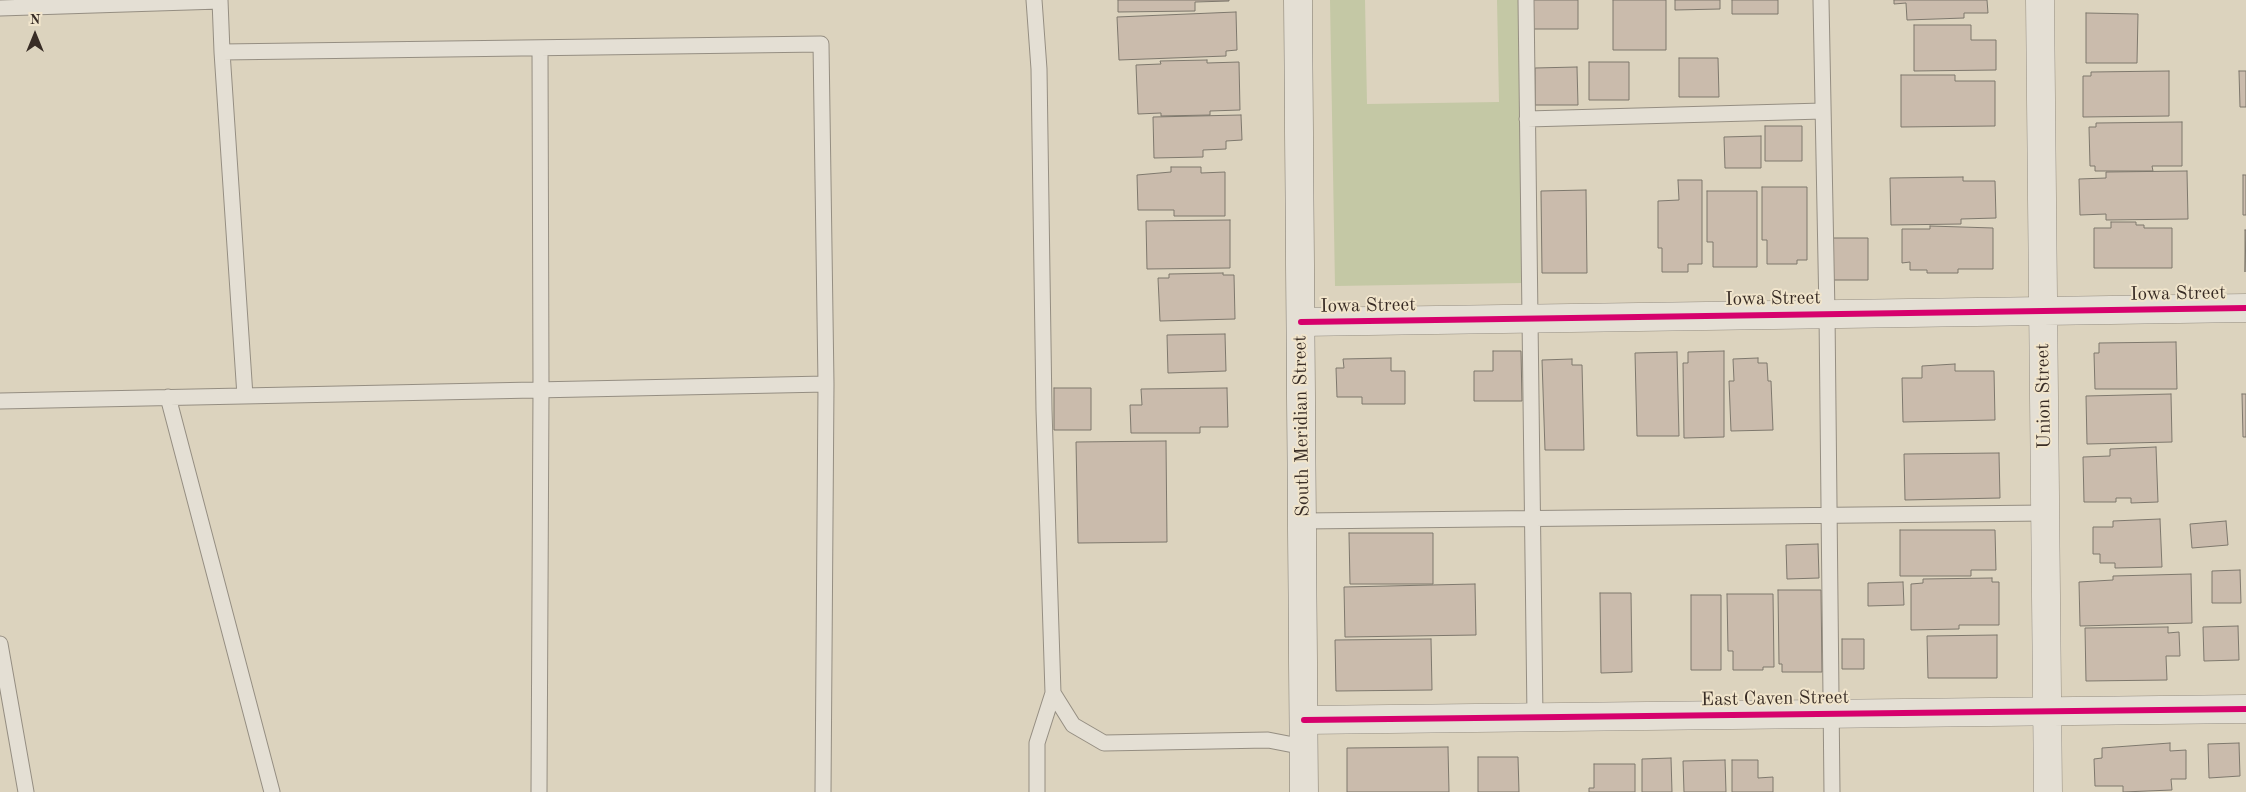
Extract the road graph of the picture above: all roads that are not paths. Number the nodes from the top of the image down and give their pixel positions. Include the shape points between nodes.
1 (1034, 0) edge
2 (1298, 0) edge
3 (1526, 0) edge
4 (1821, 0) edge
5 (2040, 0) edge
6 (220, 1) edge
7 (0, 8) edge
8 (540, 48) junction
9 (222, 52) junction
10 (1823, 111) junction
11 (1527, 119) junction
12 (2246, 308) edge
13 (2043, 310) junction
14 (1827, 313) junction
15 (1530, 318) junction
16 (1301, 322) junction
17 (826, 384) junction
18 (541, 390) junction
19 (245, 396) junction
20 (168, 398) junction
21 (0, 401) edge
22 (2045, 513) junction
23 (1829, 515) junction
24 (1533, 518) junction
25 (1303, 521) junction
26 (0, 644) edge
27 (1053, 693) junction
28 (2246, 709) edge
29 (2047, 712) junction
30 (1831, 714) junction
31 (1535, 717) junction
32 (1304, 720) junction
33 (1304, 747) junction
34 (26, 792) edge
35 (272, 792) edge
36 (539, 792) edge
37 (823, 792) edge
38 (1037, 792) edge
39 (1304, 792) edge
40 (1832, 792) edge
41 (2048, 792) edge

1 - 27 lane via 1040,69 1044,410
2 - 16 street, South Meridian Street
3 - 11 lane
4 - 10 lane
5 - 13 street, Union Street
6 - 7 lane
6 - 9 lane
8 - 9 lane
8 - 17 lane via 821,44
8 - 18 lane
9 - 19 lane
10 - 11 lane
10 - 14 lane
11 - 15 lane
12 - 13 street, Iowa Street
13 - 14 street, Iowa Street
13 - 22 street, Union Street
14 - 15 street, Iowa Street
14 - 23 lane
15 - 16 street, Iowa Street
15 - 24 lane
16 - 25 street, South Meridian Street
17 - 18 lane
17 - 37 lane
18 - 19 lane
18 - 36 lane
19 - 20 lane
20 - 21 lane
20 - 35 lane
22 - 23 lane
22 - 29 street, Union Street
23 - 24 lane
23 - 30 lane
24 - 25 lane
24 - 31 lane
25 - 32 street, South Meridian Street
26 - 34 lane
27 - 33 lane via 1073,725 1104,743 1268,740
27 - 38 lane via 1037,743
28 - 29 street, East Caven Street
29 - 30 street, East Caven Street
29 - 41 street, Union Street
30 - 31 street, East Caven Street
30 - 40 lane
31 - 32 street, East Caven Street
32 - 33 street, South Meridian Street
33 - 39 street, South Meridian Street

